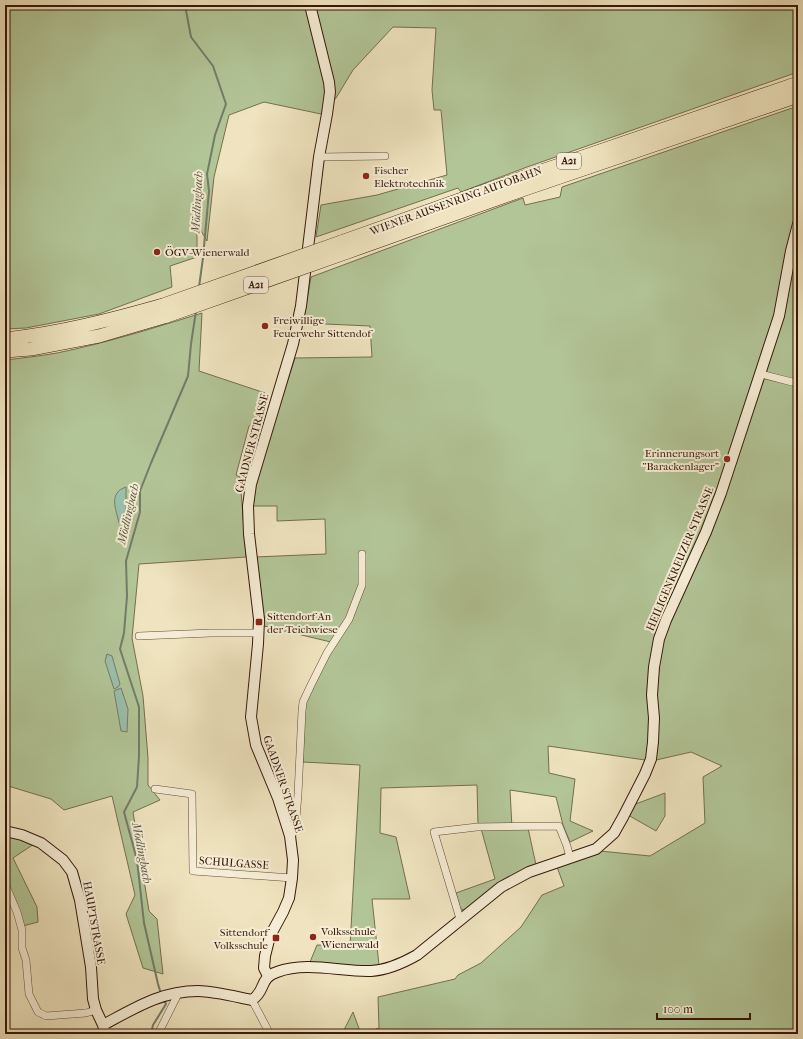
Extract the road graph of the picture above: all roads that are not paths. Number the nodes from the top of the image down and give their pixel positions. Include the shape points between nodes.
1 (310, 5) edge
2 (798, 83) edge
3 (798, 96) edge
4 (386, 156) dead end
5 (319, 157) junction
6 (798, 224) edge
7 (343, 248) junction
8 (165, 311) junction
9 (5, 339) edge
10 (5, 351) edge
11 (760, 374) junction
12 (798, 382) edge
13 (362, 554) dead end
14 (259, 633) junction
15 (139, 636) dead end
16 (155, 789) dead end
17 (5, 831) edge
18 (292, 834) junction
19 (570, 858) junction
20 (292, 878) junction
21 (5, 884) edge
22 (460, 919) junction
23 (268, 976) junction
24 (174, 993) junction
25 (252, 1000) junction
26 (96, 1010) junction
27 (104, 1029) edge
28 (158, 1034) edge
29 (270, 1034) edge

1 - 5 main road, GAADNER STRASSE via 330,92
2 - 7 highway, WIENER AUSSENRING AUTOBAHN / A21 via 532,174
3 - 7 highway, WIENER AUSSENRING AUTOBAHN / A21
4 - 5 street
5 - 14 main road, GAADNER STRASSE via 296,329 251,484 248,506
6 - 11 main road, HEILIGENKREUZER STRASSE via 778,316
7 - 8 highway, A21, bridge
8 - 9 highway, A21
8 - 10 highway, A21 via 99,336 32,349
11 - 12 street
11 - 19 main road, HEILIGENKREUZER STRASSE via 721,493 659,639 654,667 651,759 614,833 596,849
13 - 18 street via 362,585 349,618 327,653 303,702 298,794
14 - 15 street
14 - 18 main road, GAADNER STRASSE via 251,717 256,745
16 - 20 street, SCHULGASSE via 192,794 193,871
17 - 26 main road, HAUPTSTRASSE via 42,843 63,860 72,872 80,900
18 - 20 main road, GAADNER STRASSE
19 - 22 main road, HEILIGENKREUZER STRASSE via 529,872 501,886
19 - 22 street via 559,826 477,827 434,832
20 - 23 main road, GAADNER STRASSE via 289,898 270,936 264,968
21 - 26 street via 22,930 29,994 38,1012 46,1016
22 - 23 main road, HEILIGENKREUZER STRASSE via 417,955 391,967 373,971 299,968
23 - 25 main road via 260,994
24 - 25 main road via 199,991
24 - 27 main road via 147,1001
24 - 28 street
25 - 29 street
26 - 27 main road, HAUPTSTRASSE

